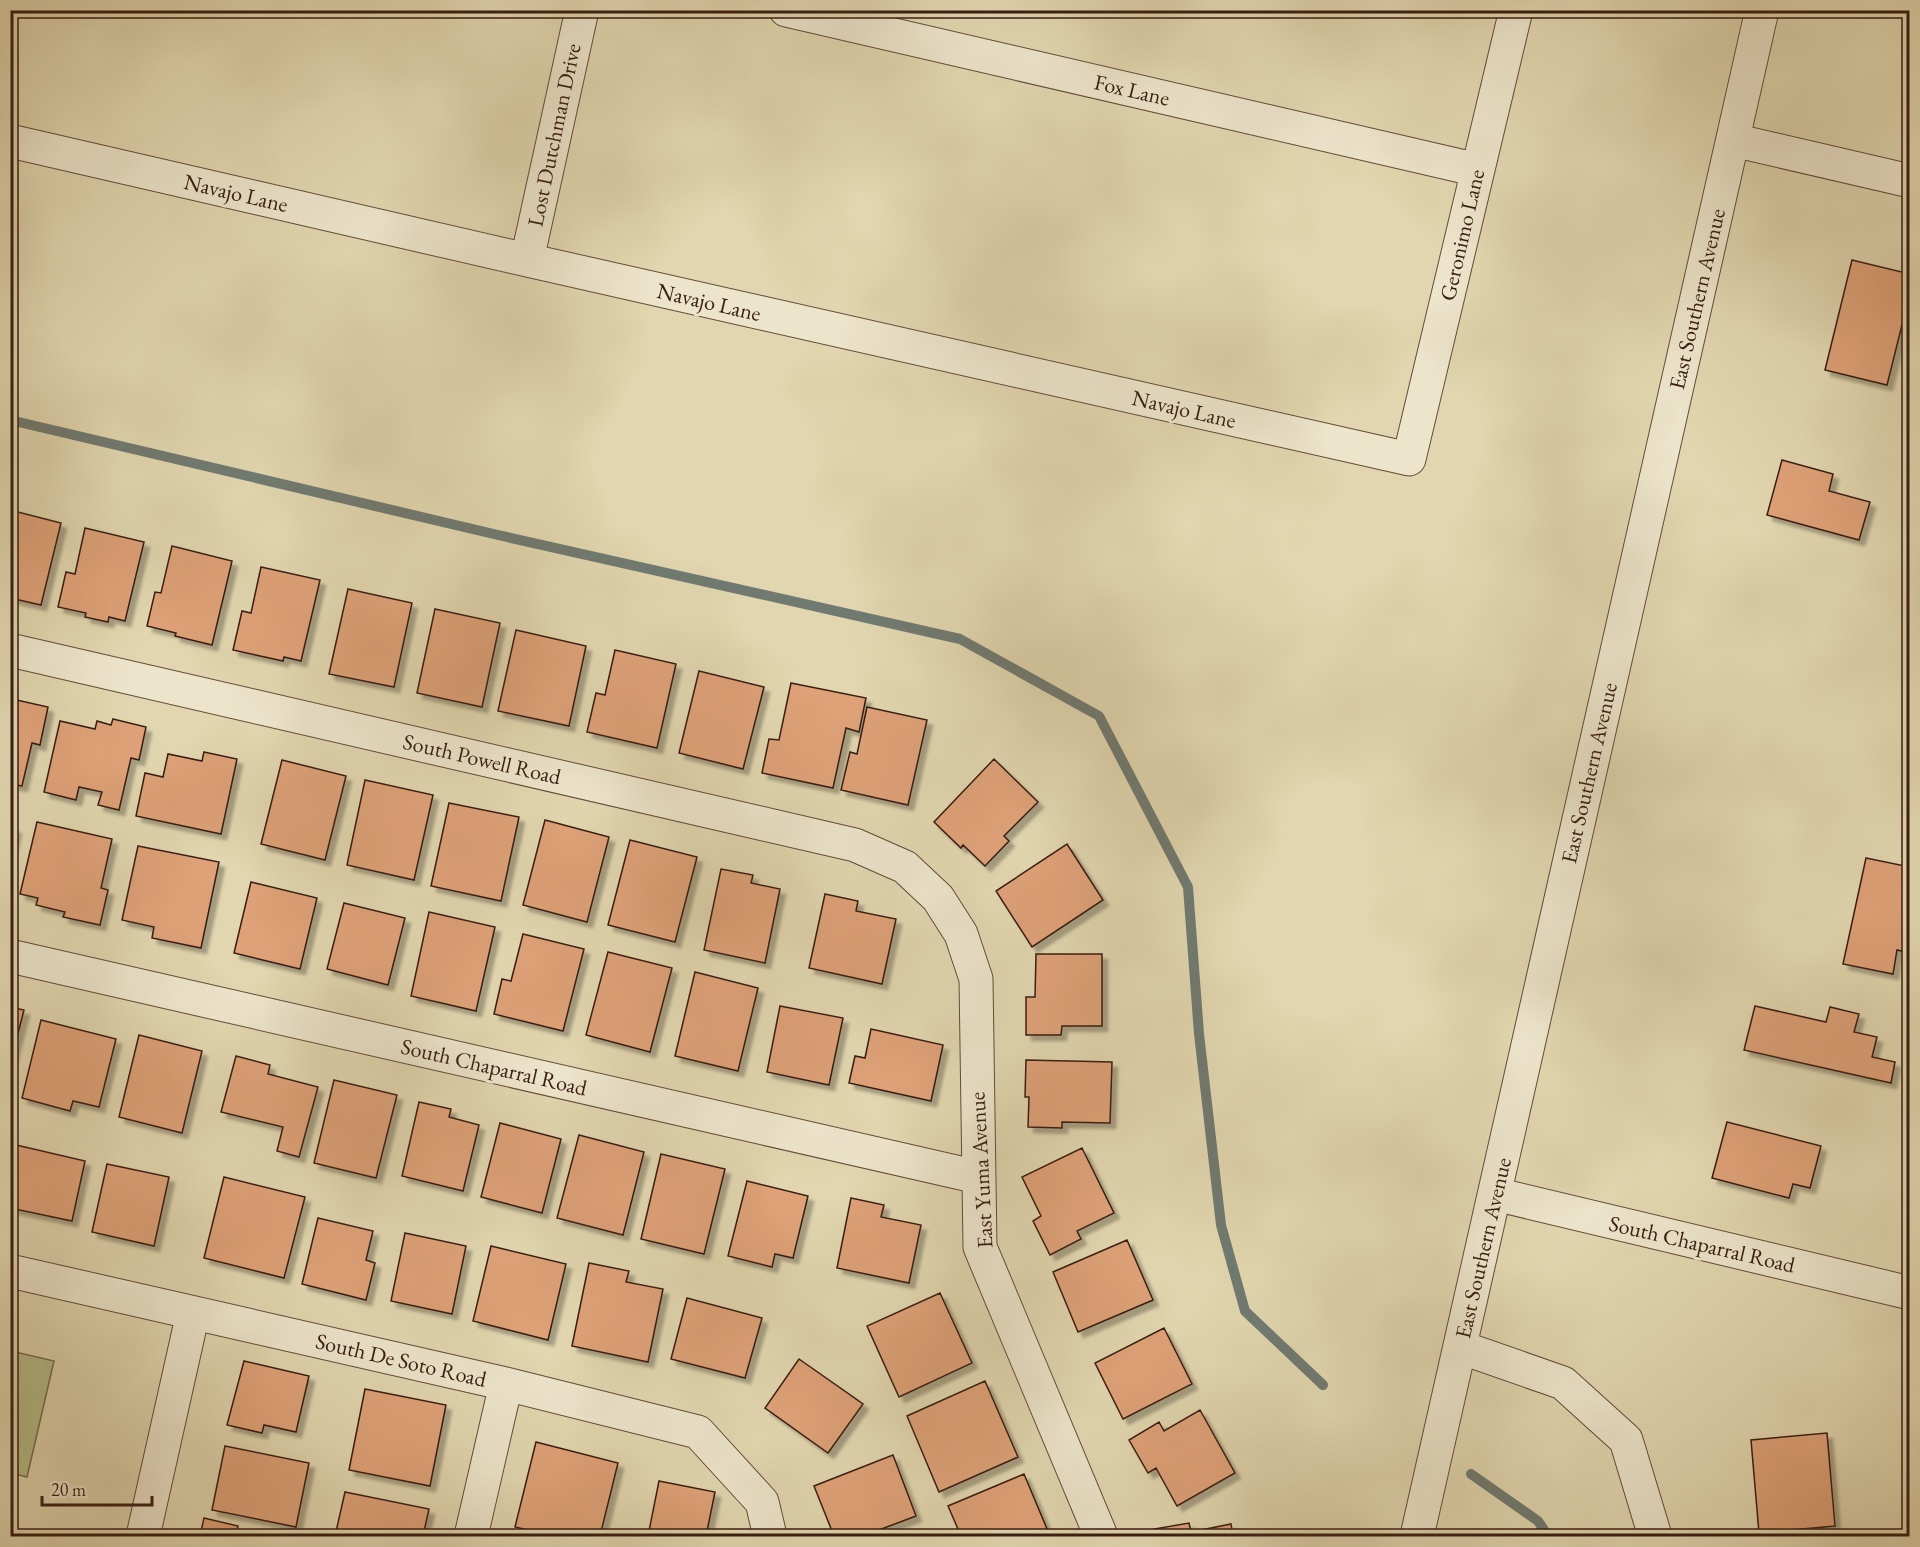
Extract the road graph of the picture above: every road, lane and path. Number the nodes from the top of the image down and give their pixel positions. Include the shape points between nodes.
1 (582, 10) edge
2 (786, 10) edge
3 (1516, 10) edge
4 (1762, 10) edge
5 (1733, 140) junction
6 (10, 141) edge
7 (1478, 170) junction
8 (1910, 181) edge
9 (527, 260) junction
10 (1409, 459) joint
11 (10, 650) edge
12 (938, 898) joint
13 (10, 956) edge
14 (978, 1177) junction
15 (1495, 1194) junction
16 (10, 1271) edge
17 (1910, 1293) edge
18 (193, 1313) junction
19 (1460, 1347) junction
20 (506, 1384) junction
21 (143, 1536) edge
22 (471, 1536) edge
23 (770, 1536) edge
24 (1101, 1536) edge
25 (1417, 1536) edge
26 (1655, 1536) edge

1 - 9 street, Lost Dutchman Drive
2 - 7 street, Fox Lane
3 - 7 street, Geronimo Lane
4 - 5 street, East Southern Avenue
5 - 8 street
5 - 15 street, East Southern Avenue
6 - 9 street, Navajo Lane
7 - 10 street, Geronimo Lane
9 - 10 street, Navajo Lane
11 - 12 street, South Powell Road via 855,844 904,867
12 - 14 street, East Yuma Avenue via 961,934 976,979
13 - 14 street, South Chaparral Road
14 - 24 street, East Yuma Avenue via 980,1246
15 - 17 street, South Chaparral Road
15 - 19 street, East Southern Avenue
16 - 18 street, South De Soto Road
18 - 20 street, South De Soto Road
18 - 21 street
19 - 25 street, East Southern Avenue
19 - 26 street via 1563,1383 1626,1440
20 - 22 street
20 - 23 street, South De Soto Road via 698,1432 762,1502

